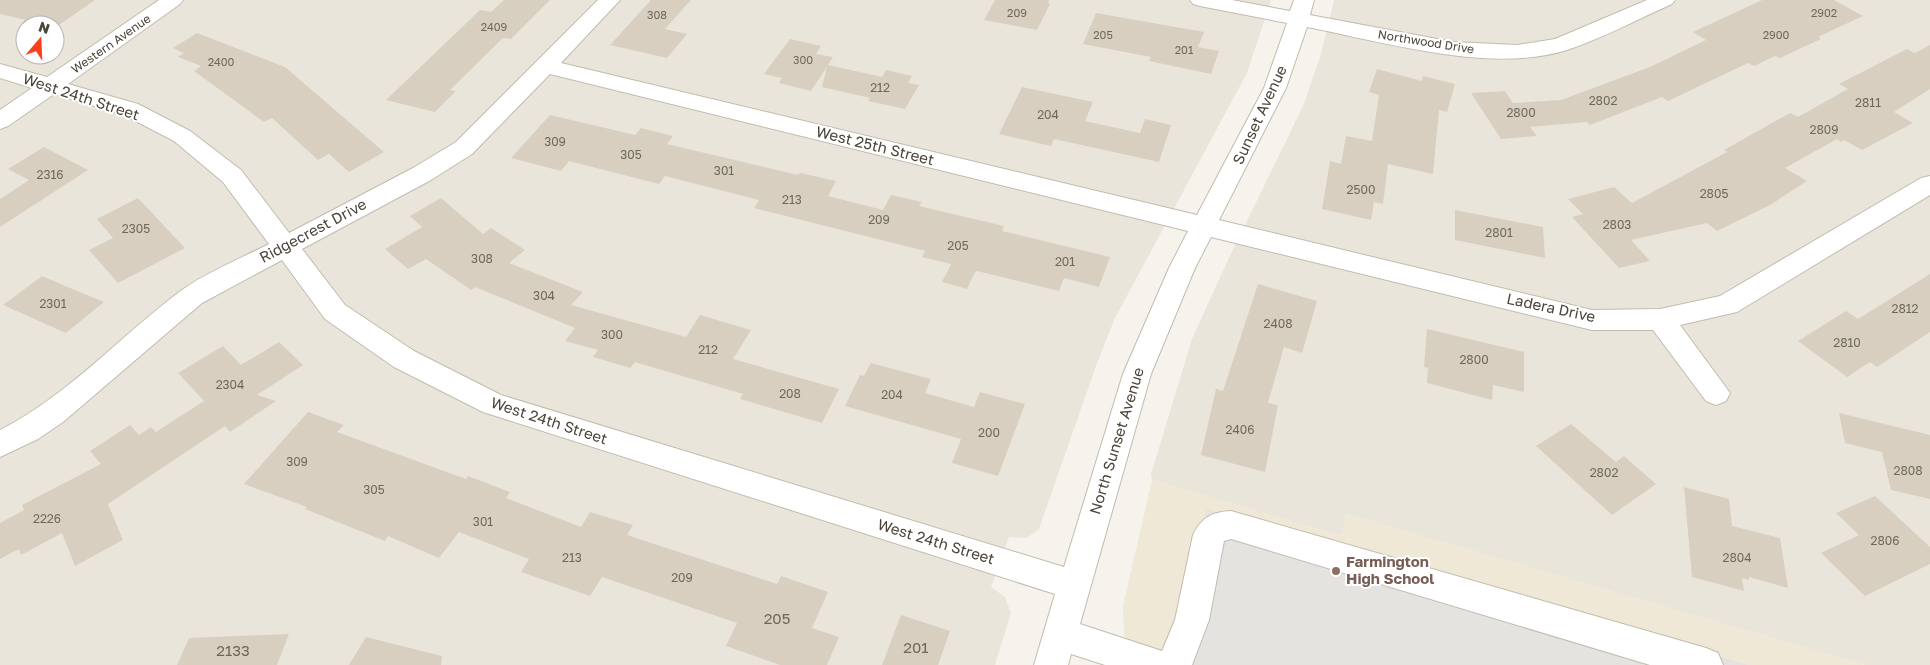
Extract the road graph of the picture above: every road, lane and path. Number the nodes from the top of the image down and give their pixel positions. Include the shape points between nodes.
1 (173, 0) edge
2 (610, 0) edge
3 (1200, 0) edge
4 (1665, 0) edge
5 (1301, 10) edge
6 (546, 66) junction
7 (0, 72) edge
8 (52, 86) junction
9 (0, 121) edge
10 (1930, 184) edge
11 (1205, 226) junction
12 (284, 246) junction
13 (1660, 319) junction
14 (1716, 393) dead end
15 (0, 444) edge
16 (1074, 585) junction
17 (1055, 650) edge
18 (1156, 665) edge
19 (1173, 665) edge
20 (1706, 665) edge

1 - 8 street, Western Avenue
2 - 6 street, Ridgecrest Drive
3 - 5 street, Northwood Drive
4 - 5 street, Northwood Drive via 1560,45 1517,52 1453,48
5 - 11 street, Sunset Avenue via 1275,88
6 - 11 street, West 25th Street
6 - 12 street, Ridgecrest Drive via 464,148 422,174
7 - 8 street, West 24th Street
8 - 9 street, Western Avenue
8 - 12 street, West 24th Street via 130,109 182,136 232,176
10 - 13 street, Ladera Drive via 1727,305
11 - 13 street, Ladera Drive via 1592,320
11 - 16 street, North Sunset Avenue via 1168,298 1137,374
12 - 15 street, Ridgecrest Drive via 194,296 43,422
12 - 16 street, West 24th Street via 335,312 404,359 493,404
13 - 14 street
16 - 17 street, North Sunset Avenue
17 - 18 street
19 - 20 street via 1183,652 1187,638 1209,535 1216,526 1231,525

